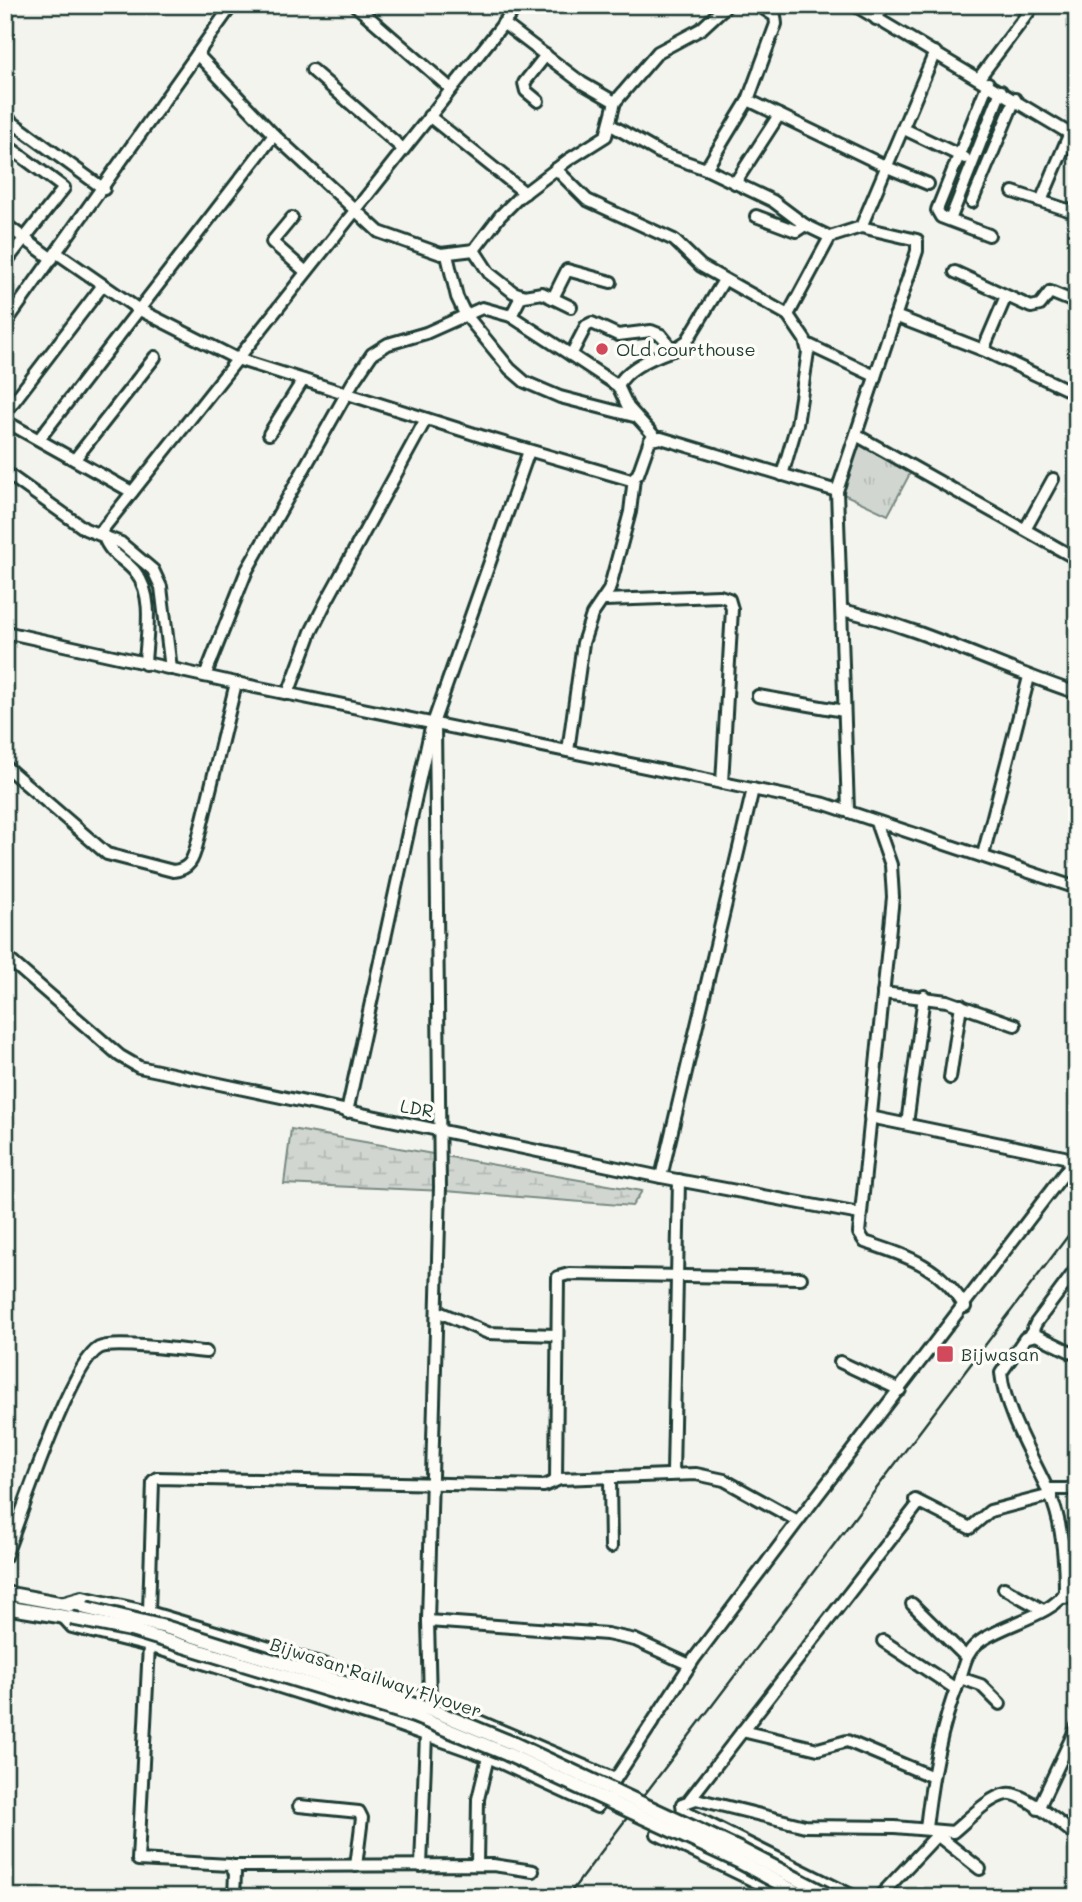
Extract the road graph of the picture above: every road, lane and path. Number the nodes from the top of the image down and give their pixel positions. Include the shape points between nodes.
1 (232, 5) edge
2 (355, 5) edge
3 (518, 5) edge
4 (727, 5) edge
5 (758, 5) edge
6 (854, 5) edge
7 (884, 5) edge
8 (1034, 5) edge
9 (876, 19) junction
10 (503, 23) junction
11 (935, 52) junction
12 (198, 54) junction
13 (546, 55) junction
14 (312, 71) dead end
15 (984, 80) junction
16 (450, 88) junction
17 (1001, 91) junction
18 (1015, 99) junction
19 (748, 100) junction
20 (538, 101) dead end
21 (615, 102) junction
22 (779, 115) junction
23 (429, 116) junction
24 (5, 117) edge
25 (611, 125) junction
26 (904, 130) junction
27 (274, 135) junction
28 (1073, 135) edge
29 (5, 144) edge
30 (403, 149) junction
31 (959, 156) junction
32 (973, 162) junction
33 (887, 167) junction
34 (985, 167) junction
35 (556, 169) junction
36 (706, 169) junction
37 (735, 183) junction
38 (928, 184) dead end
39 (104, 189) junction
40 (1013, 192) dead end
41 (525, 193) junction
42 (1077, 199) edge
43 (1041, 201) junction
44 (972, 202) dead end
45 (354, 211) junction
46 (1074, 212) edge
47 (756, 216) dead end
48 (292, 218) dead end
49 (950, 220) junction
50 (5, 224) edge
51 (805, 225) junction
52 (861, 227) junction
53 (989, 234) dead end
54 (830, 237) junction
55 (22, 238) junction
56 (474, 250) junction
57 (447, 255) junction
58 (55, 256) junction
59 (5, 263) edge
60 (306, 272) junction
61 (955, 272) dead end
62 (724, 280) junction
63 (611, 282) dead end
64 (103, 285) junction
65 (522, 295) junction
66 (1006, 296) junction
67 (554, 298) junction
68 (1077, 303) edge
69 (571, 307) dead end
70 (138, 309) junction
71 (465, 314) junction
72 (512, 316) junction
73 (788, 316) junction
74 (895, 316) junction
75 (5, 324) edge
76 (807, 344) junction
77 (673, 350) junction
78 (983, 350) junction
79 (571, 355) junction
80 (155, 357) dead end
81 (237, 359) junction
82 (875, 376) junction
83 (303, 380) junction
84 (618, 386) junction
85 (347, 394) junction
86 (1077, 394) edge
87 (5, 413) edge
88 (635, 416) junction
89 (426, 419) junction
90 (5, 421) edge
91 (269, 433) dead end
92 (856, 435) junction
93 (656, 438) junction
94 (39, 439) junction
95 (529, 451) junction
96 (75, 459) junction
97 (5, 472) edge
98 (782, 475) junction
99 (634, 478) junction
100 (1053, 479) dead end
101 (837, 491) junction
102 (132, 492) junction
103 (1026, 528) junction
104 (101, 536) junction
105 (1077, 559) edge
106 (605, 600) junction
107 (842, 610) junction
108 (5, 632) edge
109 (145, 664) junction
110 (172, 669) junction
111 (205, 677) junction
112 (1030, 677) junction
113 (236, 683) junction
114 (1077, 693) edge
115 (289, 694) junction
116 (758, 696) dead end
117 (844, 711) junction
118 (435, 724) junction
119 (568, 751) junction
120 (5, 766) edge
121 (722, 783) junction
122 (753, 789) junction
123 (848, 810) junction
124 (876, 822) junction
125 (983, 855) junction
126 (1077, 888) edge
127 (5, 956) edge
128 (883, 993) junction
129 (924, 996) junction
130 (961, 1005) junction
131 (1015, 1026) dead end
132 (950, 1078) dead end
133 (346, 1112) junction
134 (870, 1117) junction
135 (907, 1124) junction
136 (440, 1130) junction
137 (1073, 1162) edge
138 (661, 1177) junction
139 (679, 1180) junction
140 (860, 1214) junction
141 (1077, 1268) edge
142 (675, 1274) junction
143 (801, 1278) dead end
144 (965, 1307) junction
145 (439, 1312) junction
146 (556, 1335) junction
147 (1030, 1336) junction
148 (206, 1352) dead end
149 (1077, 1355) edge
150 (840, 1362) dead end
151 (900, 1390) junction
152 (673, 1473) junction
153 (610, 1478) junction
154 (555, 1480) junction
155 (435, 1484) junction
156 (1077, 1489) edge
157 (1049, 1492) junction
158 (798, 1521) junction
159 (611, 1547) dead end
160 (5, 1558) edge
161 (1004, 1588) dead end
162 (5, 1593) edge
163 (1077, 1597) edge
164 (1062, 1598) junction
165 (912, 1604) dead end
166 (5, 1607) edge
167 (1043, 1610) junction
168 (65, 1612) junction
169 (149, 1612) junction
170 (428, 1621) junction
171 (883, 1641) dead end
172 (149, 1646) junction
173 (967, 1657) junction
174 (690, 1665) junction
175 (958, 1684) junction
176 (430, 1700) junction
177 (1000, 1704) dead end
178 (1077, 1726) edge
179 (742, 1731) junction
180 (426, 1735) junction
181 (488, 1757) junction
182 (933, 1777) junction
183 (615, 1779) junction
184 (690, 1798) junction
185 (299, 1806) dead end
186 (681, 1808) junction
187 (1038, 1809) junction
188 (926, 1828) junction
189 (938, 1834) junction
190 (1077, 1836) edge
191 (477, 1865) junction
192 (232, 1866) junction
193 (356, 1866) junction
194 (421, 1866) junction
195 (980, 1869) dead end
196 (533, 1871) dead end
197 (827, 1883) junction
198 (234, 1897) edge
199 (787, 1897) edge
200 (805, 1897) edge
201 (820, 1897) edge
202 (832, 1897) edge
203 (855, 1897) edge
204 (879, 1897) edge

1 - 12 street
2 - 16 street
3 - 10 street
4 - 21 street via 701,29 658,52
5 - 19 street via 775,16 776,24
6 - 9 street
7 - 9 street
8 - 15 street
9 - 11 street
10 - 13 street
10 - 16 street
11 - 15 street
11 - 26 street
12 - 27 street
12 - 39 street
13 - 20 street via 524,83
13 - 21 street
14 - 30 street
15 - 17 street
15 - 31 street
16 - 23 street
17 - 18 street
17 - 32 street
18 - 28 street
18 - 34 street
19 - 22 street
19 - 36 street
21 - 25 street
22 - 33 street
22 - 37 street
23 - 30 street
23 - 41 street
24 - 39 street
25 - 35 street via 602,140
25 - 36 street via 660,153
26 - 31 street
26 - 33 street
27 - 45 street
27 - 70 street
28 - 43 street
29 - 55 street via 64,188
30 - 45 street
31 - 32 street
31 - 49 street via 937,210
32 - 34 street
32 - 49 street
33 - 38 street
33 - 52 street
34 - 44 street
35 - 41 street
35 - 62 street via 587,200 674,240
36 - 37 street
37 - 51 street via 773,201
39 - 58 street
40 - 43 street
41 - 56 street
42 - 46 street
43 - 46 street
45 - 57 street via 387,236
45 - 60 street
47 - 51 street via 796,231
48 - 60 street via 272,242
49 - 53 street
50 - 55 street
51 - 54 street
52 - 54 street
52 - 74 street via 917,240
54 - 73 street
55 - 58 street
55 - 59 street
56 - 57 street
56 - 65 street via 489,273
57 - 71 street
58 - 64 street
58 - 75 street
60 - 81 street
61 - 66 street
62 - 73 street
62 - 77 street via 687,341
63 - 67 street via 567,270
64 - 70 street
64 - 87 street
65 - 67 street via 542,293
65 - 72 street
66 - 68 street via 1036,307 1050,292
66 - 78 street
67 - 69 street
70 - 81 street
70 - 94 street
71 - 72 street via 482,308
71 - 85 street via 378,349
71 - 88 street via 525,382 560,397
72 - 79 street
73 - 76 street
74 - 78 street
74 - 82 street
76 - 82 street
76 - 98 street via 797,424
77 - 79 street via 661,335 651,331 618,335 592,323
77 - 84 street via 625,376
78 - 86 street
79 - 84 street
80 - 96 street
81 - 83 street
81 - 102 street
82 - 92 street
83 - 85 street
83 - 91 street
84 - 88 street
85 - 89 street
85 - 111 street via 247,570
88 - 93 street
89 - 95 street
89 - 115 street via 311,632
90 - 94 street
92 - 101 street
92 - 103 street
93 - 98 street
93 - 99 street via 646,447
94 - 96 street
95 - 99 street
95 - 118 street
96 - 102 street
97 - 104 street
98 - 101 street
99 - 106 street via 631,512
100 - 103 street
101 - 107 street
102 - 104 street
103 - 105 street
104 - 109 street via 145,588
104 - 110 street via 121,543 157,576
106 - 119 street via 592,615 583,643
106 - 121 street via 720,596 729,600
107 - 112 street via 929,636
107 - 117 street
108 - 109 street
109 - 110 street
110 - 111 street
111 - 113 street
112 - 114 street
112 - 125 street
113 - 115 street
113 - 120 street via 197,845 183,870 173,872 107,854
115 - 118 street
116 - 117 street
117 - 123 street
118 - 119 street
118 - 133 street via 400,860
118 - 136 street
119 - 121 street
121 - 122 street
122 - 123 street
122 - 138 street
123 - 124 street
124 - 125 street
124 - 128 street via 886,843 893,885
125 - 126 street
127 - 133 street, LDR via 133,1064
128 - 129 street
128 - 134 street
129 - 130 street
129 - 135 street
130 - 131 street
130 - 132 street
133 - 136 street, LDR
134 - 135 street
134 - 140 street
135 - 137 street
136 - 138 street, LDR
136 - 145 street
137 - 144 street
138 - 139 street, LDR
139 - 140 street, LDR
139 - 142 street
140 - 144 street via 860,1238 931,1267
141 - 147 street
142 - 143 street
142 - 146 street via 562,1274 556,1280
142 - 152 street
144 - 151 street
145 - 146 street via 488,1333
145 - 155 street
146 - 154 street
147 - 149 street
147 - 157 street via 1004,1366 1002,1380 1032,1463
148 - 160 street via 108,1345 91,1355 72,1386
150 - 151 street
151 - 158 street
152 - 153 street
152 - 158 street via 724,1480
153 - 154 street
153 - 159 street
154 - 155 street via 544,1486
155 - 169 street via 155,1479
155 - 170 street
156 - 157 street
157 - 164 street via 1063,1550
157 - 179 street via 1000,1507 970,1528 916,1501
158 - 174 street
161 - 167 street
162 - 168 main road, Bijwasan Railway Flyover
163 - 164 street
164 - 167 street
165 - 173 street
166 - 168 main road
167 - 173 street via 979,1641
168 - 169 street via 82,1597
168 - 172 street via 72,1628
168 - 200 main road, Bijwasan Railway Flyover, bridge via 414,1716 507,1754
168 - 202 main road, Bijwasan Railway Flyover, bridge via 86,1608 165,1627 434,1711 512,1743
169 - 176 street
170 - 174 street via 607,1634 635,1640
170 - 176 street
171 - 175 street
172 - 180 street
172 - 192 street via 138,1860
173 - 175 street
174 - 183 street
175 - 177 street via 981,1685
175 - 182 street
176 - 183 street
178 - 187 street
179 - 182 street via 818,1749 846,1741
179 - 184 street
180 - 181 street
180 - 194 street
181 - 183 street via 597,1807
181 - 191 street via 478,1800
182 - 188 street
184 - 186 street
184 - 188 street via 805,1826
185 - 193 street via 359,1812
186 - 197 street
186 - 199 street via 657,1833
187 - 189 street via 1009,1793 994,1799 953,1832
187 - 190 street
188 - 189 street
189 - 195 street
189 - 204 street
191 - 194 street
191 - 196 street
192 - 193 street
192 - 198 street
193 - 194 street
197 - 201 street
197 - 203 street

